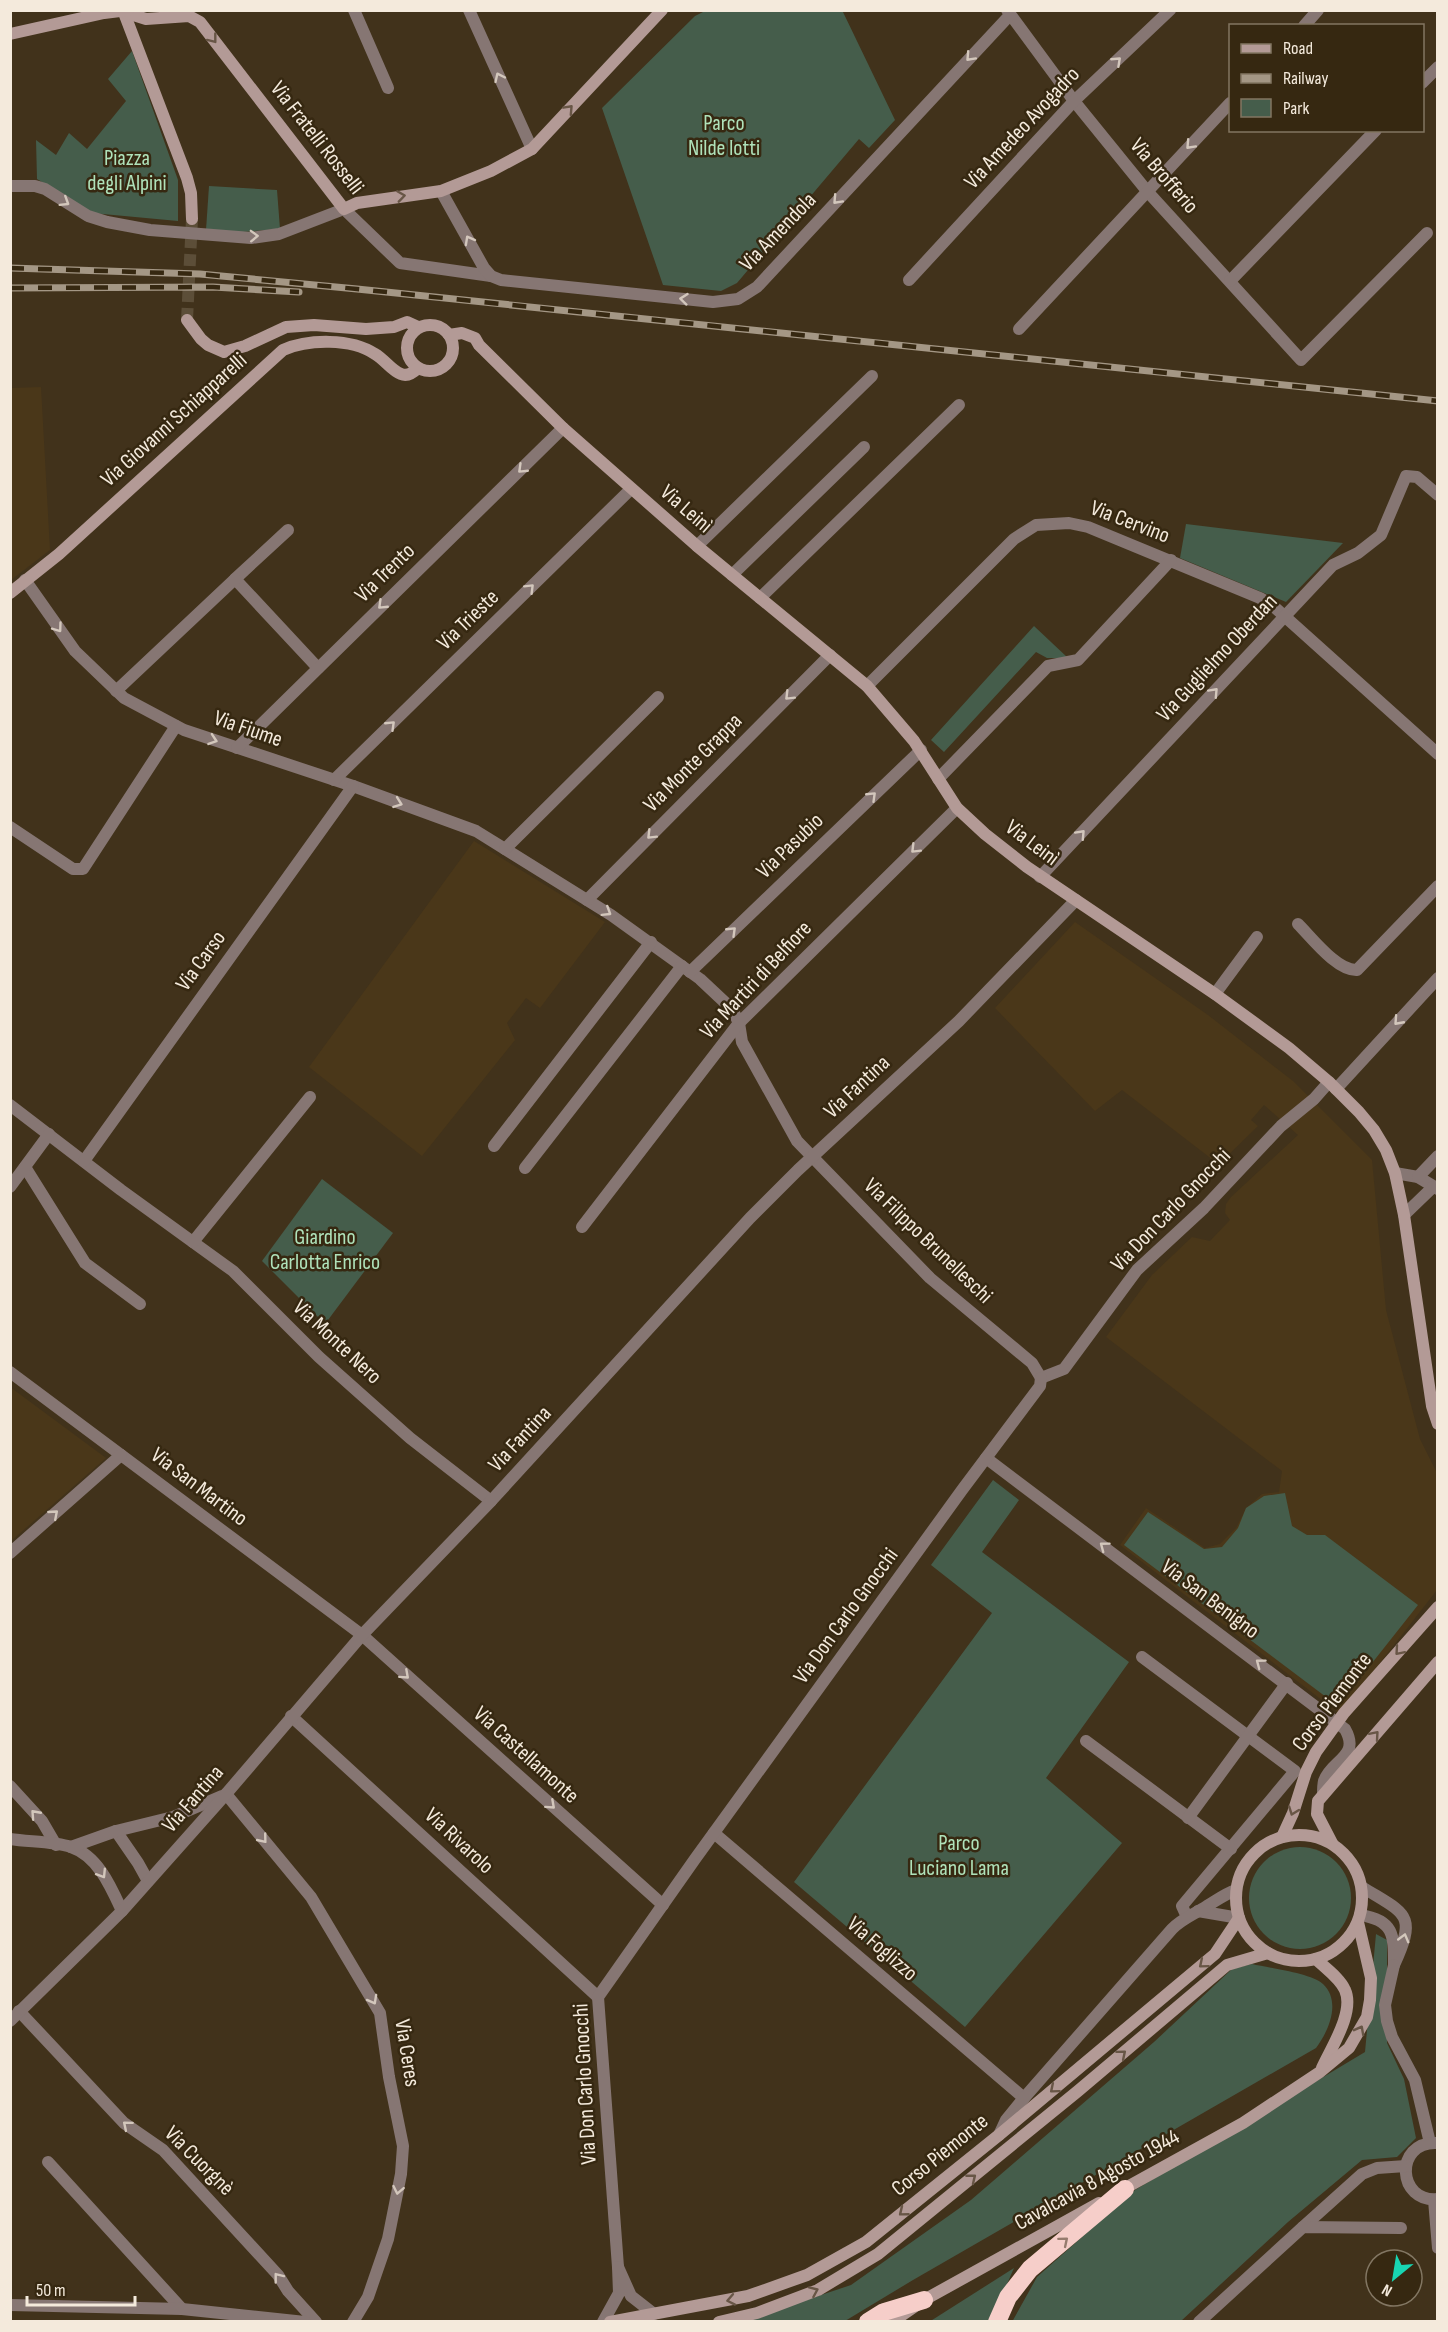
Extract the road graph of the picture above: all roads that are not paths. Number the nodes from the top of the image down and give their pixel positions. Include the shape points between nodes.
1 (354, 10) edge
2 (469, 10) edge
3 (662, 10) edge
4 (1170, 10) edge
5 (1318, 10) edge
6 (125, 11) edge
7 (1009, 13) edge
8 (201, 16) edge
9 (1306, 24) edge
10 (10, 34) edge
11 (1437, 67) edge
12 (1424, 81) edge
13 (388, 88) dead end
14 (1074, 100) junction
15 (1229, 104) edge
16 (1374, 132) edge
17 (532, 149) junction
18 (10, 186) edge
19 (441, 191) junction
20 (1147, 191) junction
21 (344, 209) junction
22 (192, 219) tunnel mouth
23 (1427, 233) dead end
24 (491, 276) junction
25 (909, 280) dead end
26 (1230, 281) junction
27 (187, 320) tunnel mouth
28 (394, 327) junction
29 (418, 327) junction
30 (1019, 329) dead end
31 (449, 335) junction
32 (479, 345) junction
33 (407, 348) junction
34 (452, 351) junction
35 (387, 363) junction
36 (418, 368) junction
37 (872, 376) dead end
38 (959, 405) dead end
39 (563, 428) junction
40 (864, 447) dead end
41 (632, 489) junction
42 (1437, 495) edge
43 (288, 530) dead end
44 (697, 546) junction
45 (1171, 560) junction
46 (732, 575) junction
47 (235, 579) junction
48 (25, 580) junction
49 (10, 593) edge
50 (760, 598) junction
51 (1284, 617) junction
52 (830, 655) junction
53 (318, 668) junction
54 (867, 686) junction
55 (116, 691) junction
56 (658, 697) dead end
57 (176, 726) junction
58 (237, 748) junction
59 (921, 750) junction
60 (1437, 754) edge
61 (938, 779) junction
62 (334, 780) junction
63 (353, 786) junction
64 (957, 808) junction
65 (10, 827) edge
66 (506, 849) junction
67 (1040, 876) junction
68 (1437, 886) edge
69 (587, 900) junction
70 (1076, 900) junction
71 (1298, 924) dead end
72 (1257, 937) dead end
73 (651, 942) junction
74 (686, 969) junction
75 (1437, 978) edge
76 (1215, 994) junction
77 (739, 1023) junction
78 (1333, 1085) junction
79 (310, 1097) dead end
80 (10, 1105) edge
81 (49, 1134) junction
82 (494, 1146) dead end
83 (1437, 1156) edge
84 (812, 1157) junction
85 (84, 1161) junction
86 (25, 1167) junction
87 (525, 1168) dead end
88 (1395, 1173) junction
89 (1418, 1178) junction
90 (10, 1187) edge
91 (1435, 1188) edge
92 (1404, 1215) junction
93 (582, 1227) dead end
94 (193, 1242) junction
95 (140, 1304) dead end
96 (10, 1372) edge
97 (1041, 1378) junction
98 (1437, 1424) edge
99 (121, 1455) junction
100 (986, 1458) junction
101 (491, 1501) junction
102 (10, 1553) edge
103 (1437, 1607) edge
104 (362, 1635) junction
105 (1142, 1657) dead end
106 (1437, 1662) edge
107 (1287, 1683) junction
108 (291, 1716) junction
109 (1338, 1722) junction
110 (1248, 1737) junction
111 (1086, 1741) dead end
112 (10, 1786) edge
113 (226, 1794) junction
114 (1323, 1795) junction
115 (1188, 1818) junction
116 (116, 1831) junction
117 (714, 1833) junction
118 (1282, 1837) junction
119 (10, 1839) edge
120 (1333, 1844) junction
121 (56, 1845) junction
122 (71, 1847) junction
123 (1231, 1849) junction
124 (148, 1881) junction
125 (1362, 1887) junction
126 (1236, 1890) junction
127 (663, 1905) junction
128 (122, 1911) junction
129 (1192, 1914) junction
130 (1239, 1918) junction
131 (1359, 1918) junction
132 (1268, 1953) junction
133 (1316, 1959) junction
134 (1394, 1965) junction
135 (598, 1997) junction
136 (19, 2011) junction
137 (10, 2021) edge
138 (1320, 2072) junction
139 (1024, 2098) junction
140 (999, 2135) junction
141 (1434, 2143) edge
142 (48, 2162) dead end
143 (1406, 2166) junction
144 (1125, 2189) junction
145 (1436, 2200) edge
146 (1303, 2227) junction
147 (1401, 2228) dead end
148 (1437, 2248) edge
149 (618, 2267) junction
150 (924, 2300) junction
151 (10, 2305) edge
152 (61, 2306) junction
153 (182, 2309) junction
154 (10, 2313) edge
155 (654, 2314) junction
156 (305, 2322) edge
157 (316, 2322) edge
158 (353, 2322) edge
159 (603, 2322) edge
160 (610, 2322) edge
161 (719, 2322) edge
162 (868, 2322) edge
163 (892, 2322) edge
164 (997, 2322) edge
165 (1199, 2322) edge

1 - 13 street
17 -> 2 street
17 -> 3 street
14 -> 4 street, Via Amedeo Avogadro
5 - 9 street
6 - 8 street, Via Fratelli Rosselli via 146,19
6 - 10 street, Via Fratelli Rosselli
6 - 22 street via 187,178
7 - 14 street, Via Brofferio
7 -> 24 street, Via Amendola via 757,286 738,299 713,302
8 -> 21 street, Via Fratelli Rosselli
11 - 12 street
14 - 20 street, Via Brofferio
14 - 25 street, Via Amedeo Avogadro
15 -> 20 street
16 - 26 street
17 - 19 street
18 -> 21 street via 45,189 88,216 106,222 150,230 252,238 279,234
21 -> 19 street via 357,203
24 -> 19 street
20 - 26 street, Via Brofferio
20 - 30 street
21 - 24 street, Via Fratelli Rosselli via 400,263
23 - 26 street, Via Brofferio via 1300,360
27 - 28 street via 201,339 224,352 286,327
28 - 29 street via 407,322
28 - 33 street
29 - 31 street via 438,326
29 - 33 street
31 - 32 street, Via Leinì via 468,335
31 - 34 street
32 - 34 street
32 - 39 street, Via Leinì
33 - 35 street
33 - 36 street via 412,364
34 - 36 street via 449,361 439,369
35 - 36 street, Via Giovanni Schiapparelli via 401,374 409,375
35 - 48 street, Via Giovanni Schiapparelli via 366,349 338,344 297,344 283,350 59,554
37 - 44 street
38 - 50 street
39 - 41 street, Via Leinì
39 -> 53 street, Via Trento
40 - 46 street
41 - 44 street, Via Leinì
62 -> 41 street, Via Trieste
42 - 51 street, Via Guglielmo Oberdan via 1418,477 1406,476 1381,535 1358,553 1333,565
43 - 47 street
44 - 46 street, Via Leinì
45 - 51 street, Via Cervino via 1260,598
45 - 54 street, Via Cervino via 1088,527 1069,523 1036,525 1014,539
45 - 61 street via 1078,660 1048,666
46 - 50 street, Via Leinì
47 - 53 street
47 - 55 street
48 - 49 street, Via Giovanni Schiapparelli
48 -> 55 street, Via Fiume via 75,651
50 - 52 street, Via Leinì
51 - 60 street, Via Cervino
67 -> 51 street, Via Guglielmo Oberdan
52 - 54 street, Via Leinì
52 -> 69 street, Via Monte Grappa
53 - 58 street, Via Trento
54 - 59 street, Via Leinì
55 - 57 street, Via Fiume
56 - 66 street
57 -> 58 street, Via Fiume
57 - 65 street via 84,869 73,869
58 - 62 street, Via Fiume
59 - 61 street, Via Leinì
74 -> 59 street, Via Pasubio
61 - 64 street, Via Leinì
62 - 63 street, Via Fiume
63 -> 66 street, Via Fiume via 476,831
63 - 85 street, Via Carso
64 - 67 street, Via Leinì
64 -> 77 street, Via Martiri di Belfiore
66 - 69 street, Via Fiume
67 - 70 street, Via Leinì
68 - 71 street via 1357,969 1339,965
69 -> 73 street, Via Fiume
70 - 76 street, Via Leinì
70 - 84 street, Via Fantina via 959,1021
72 - 76 street
73 - 74 street, Via Fiume
73 - 82 street
74 - 77 street, Via Fiume via 732,1009
74 - 87 street, Via Pasubio
75 -> 78 street, Via Don Carlo Gnocchi
76 - 78 street, Via Leinì
77 - 84 street, Via Fiume via 742,1042 797,1141
77 - 93 street, Via Martiri di Belfiore
78 - 88 street, Via Leinì via 1374,1130
78 - 97 street, Via Don Carlo Gnocchi via 1281,1126 1204,1208 1137,1270 1064,1369
79 - 94 street
80 - 81 street, Via Monte Nero
81 - 85 street, Via Monte Nero
81 - 86 street
83 - 89 street
84 - 97 street, Via Filippo Brunelleschi via 930,1278 1032,1363
84 - 101 street, Via Fantina via 750,1218
85 - 94 street, Via Monte Nero
86 - 90 street
86 - 95 street via 85,1263
88 - 89 street
88 - 92 street, Via Leinì
89 - 91 street
91 - 92 street
92 - 98 street, Via Leinì
94 - 101 street, Via Monte Nero via 241,1278 320,1357 410,1438
96 - 99 street, Via San Martino
97 - 100 street, Via Don Carlo Gnocchi via 1040,1386
102 -> 99 street
99 - 104 street, Via San Martino
107 -> 100 street, Via San Benigno
100 - 117 street, Via Don Carlo Gnocchi
101 - 104 street, Via Fantina
103 -> 109 street, Corso Piemonte
104 - 108 street, Via Fantina
104 -> 127 street, Via Castellamonte
105 - 110 street
114 -> 106 street
107 - 109 street, Via San Benigno
107 - 110 street
108 - 113 street, Via Fantina
108 - 135 street, Via Rivarolo
109 - 114 street, Via San Benigno via 1350,1737 1351,1745 1324,1779
109 -> 118 street, Corso Piemonte via 1311,1760
110 - 115 street
110 - 123 street via 1294,1771
111 - 115 street
121 -> 112 street via 42,1821
113 - 116 street via 173,1817
113 - 124 street, Via Fantina
113 -> 158 street, Via Ceres via 310,1897 380,2013 402,2136 401,2174 385,2248 368,2297
114 - 120 street via 1316,1807 1317,1814
115 - 123 street
116 - 122 street
116 - 124 street
117 - 127 street, Via Don Carlo Gnocchi
117 - 139 street, Via Foglizzo
118 - 120 street via 1299,1834
118 - 126 street via 1251,1856
119 - 121 street
120 - 125 street via 1346,1855
121 - 122 street
122 -> 128 street via 97,1865
123 - 129 street via 1182,1906
124 - 128 street, Via Fantina
125 - 131 street
134 -> 125 street via 1407,1932 1406,1920 1397,1908
126 - 129 street
126 - 130 street
127 - 135 street, Via Don Carlo Gnocchi
128 - 136 street, Via Fantina
129 - 130 street
129 - 139 street via 1172,1929
130 - 132 street via 1246,1932
130 -> 140 street, Corso Piemonte via 1215,1954
131 - 133 street via 1348,1938 1334,1951
131 - 134 street via 1374,1917 1385,1923 1394,1941
138 -> 131 street, Cavalcavia 8 Agosto 1944 via 1349,2048 1367,2017 1371,1978
132 - 133 street via 1283,1959
161 -> 132 street, Corso Piemonte via 757,2313 818,2290 878,2254 1227,1965
133 - 138 street, Cavalcavia 8 Agosto 1944 via 1345,1990 1347,2004 1341,2030
134 - 141 street via 1385,2005 1387,2021 1414,2080
135 - 149 street, Via Don Carlo Gnocchi
136 - 137 street, Via Fantina
157 -> 136 street, Via Cuorgnè via 163,2150 124,2123
138 - 144 street, Cavalcavia 8 Agosto 1944 via 1243,2123
139 - 140 street
140 -> 155 street, Corso Piemonte via 866,2242 807,2275 748,2296
141 - 143 street via 1414,2150
142 - 153 street
143 - 145 street via 1407,2182 1412,2189 1425,2199
143 - 146 street via 1377,2168 1362,2174
144 - 150 street, Cavalcavia 8 Agosto 1944
164 -> 144 highway via 1008,2297 1030,2269
145 - 148 street
146 - 147 street
146 - 165 street
149 - 155 street via 631,2296
149 - 159 street, Via Don Carlo Gnocchi via 620,2293
150 - 162 highway via 884,2312
150 - 163 street, Cavalcavia 8 Agosto 1944
151 - 152 street
152 - 153 street
152 - 154 street
153 - 156 street
155 - 160 street, Corso Piemonte

